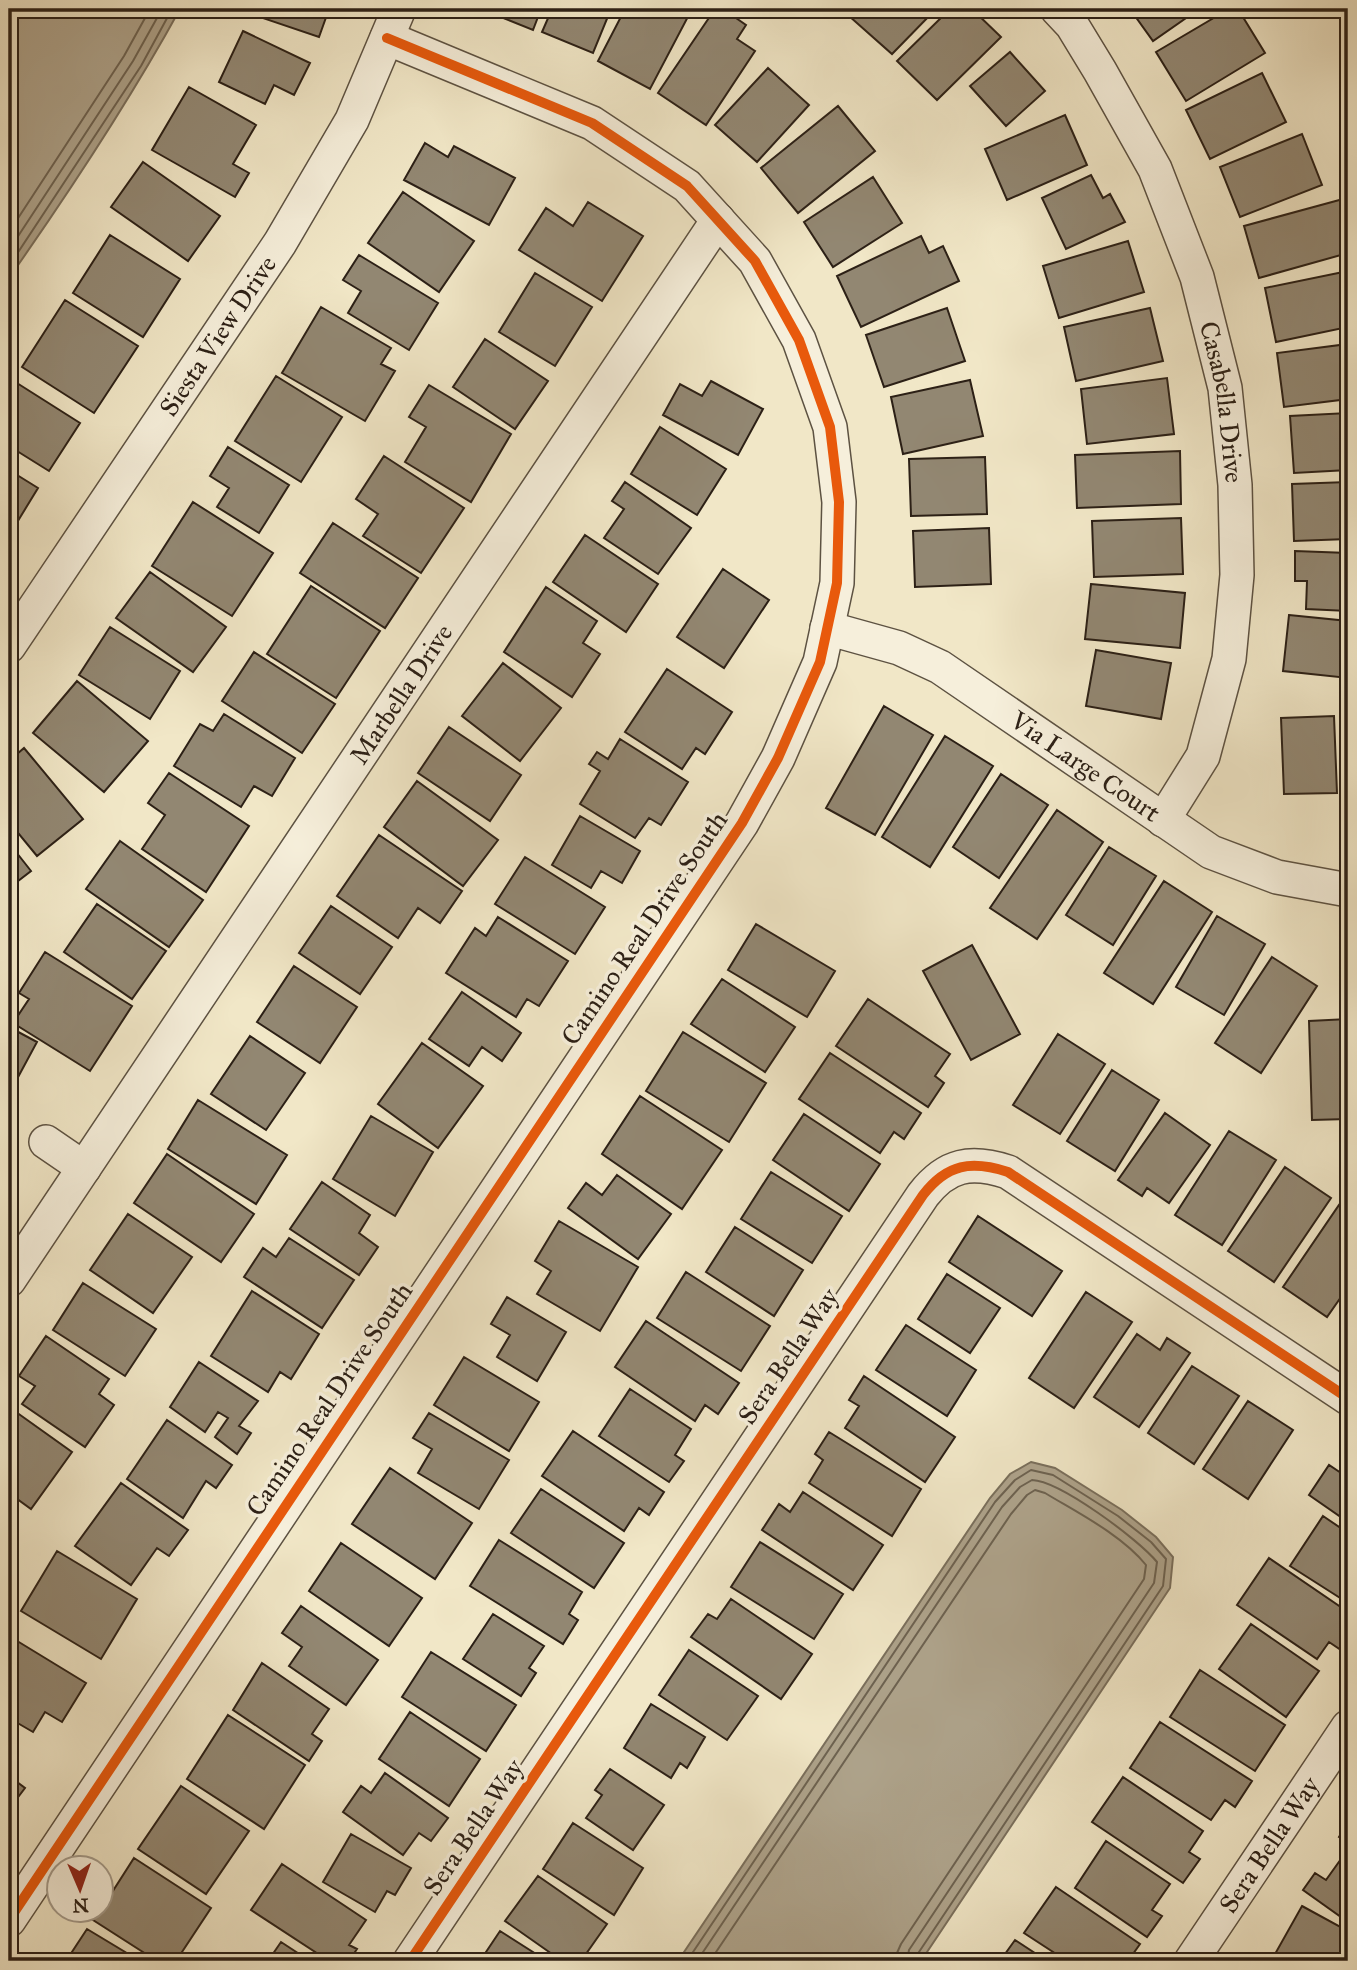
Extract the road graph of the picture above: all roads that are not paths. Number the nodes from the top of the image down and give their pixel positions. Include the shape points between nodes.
1 (1057, 9) edge
2 (393, 23) edge
3 (718, 220) junction
4 (827, 628) junction
5 (9, 646) edge
6 (1163, 820) junction
7 (1348, 890) edge
8 (46, 1142) dead end
9 (83, 1168) junction
10 (9, 1280) edge
11 (1348, 1398) edge
12 (1348, 1727) edge
13 (9, 1920) edge
14 (410, 1961) edge
15 (1191, 1961) edge

1 - 6 street, Casabella Drive via 1072,25 1155,169 1197,277 1225,388 1237,562 1229,659 1203,756
2 - 3 street, Camino Real Drive South via 592,123 687,186
2 - 5 street, Siesta View Drive via 352,120 280,243
3 - 4 street, Camino Real Drive South via 755,261 799,341 830,427 839,502 837,583
3 - 9 street, Marbella Drive
4 - 6 street, Via Large Court via 899,648 940,667
4 - 13 street, Camino Real Drive South via 820,662 789,734 742,823
6 - 7 street, Via Large Court via 1224,857 1277,877
8 - 9 street
9 - 10 street, Marbella Drive
11 - 14 street, Sera Bella Way via 1022,1180 979,1165 953,1169 923,1195
12 - 15 street, Sera Bella Way

